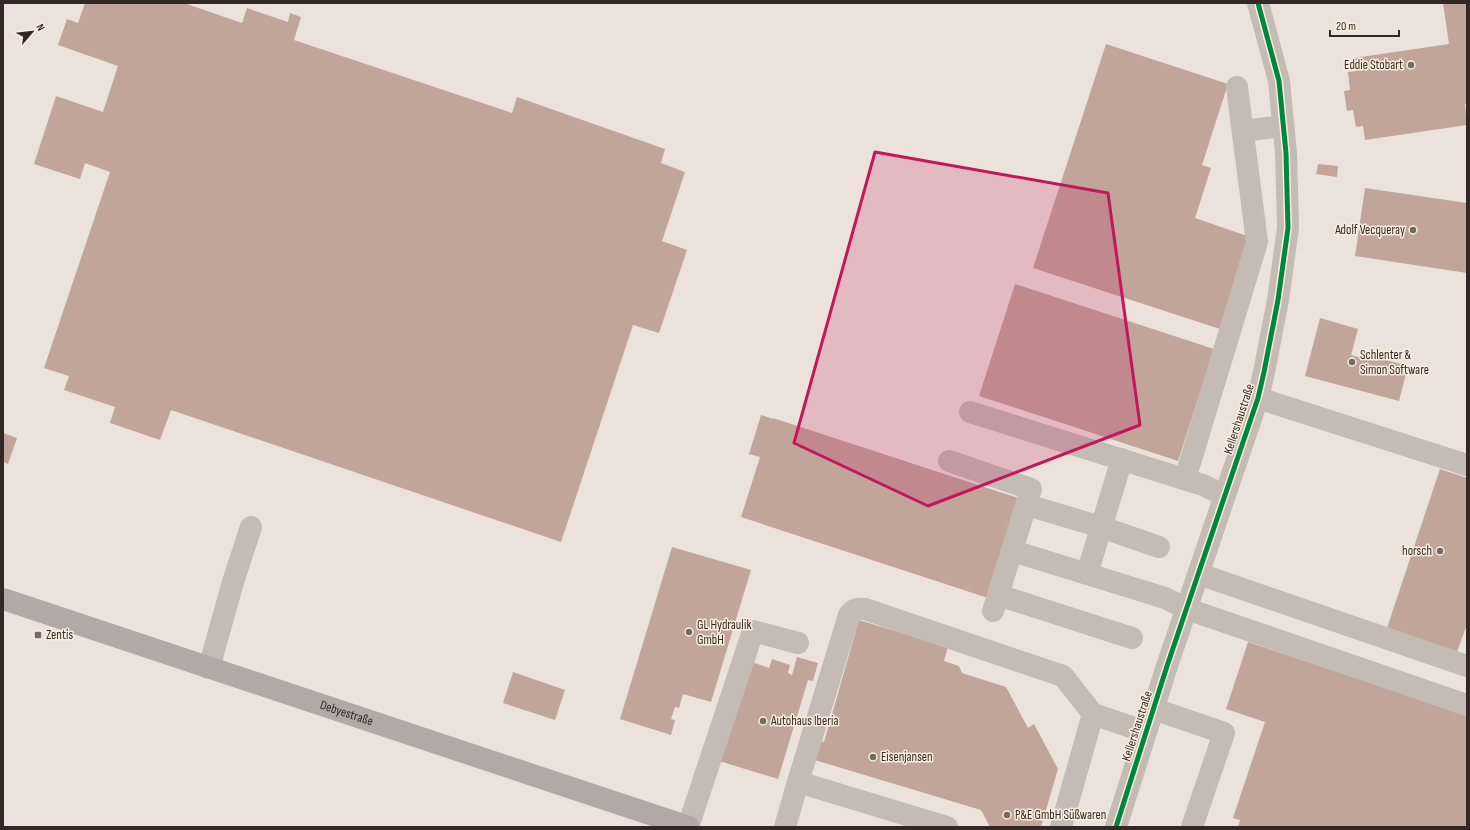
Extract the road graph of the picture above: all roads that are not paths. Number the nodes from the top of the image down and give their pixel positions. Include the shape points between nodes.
1 (1258, 3) edge
2 (1237, 87) dead end
3 (1283, 126) junction
4 (1243, 131) junction
5 (1258, 398) junction
6 (970, 412) dead end
7 (1122, 460) junction
8 (949, 461) dead end
9 (1467, 465) edge
10 (1185, 479) junction
11 (1225, 496) junction
12 (1027, 505) junction
13 (251, 527) dead end
14 (1101, 527) junction
15 (1159, 547) dead end
16 (1013, 551) junction
17 (1087, 574) junction
18 (1199, 574) junction
19 (3, 599) edge
20 (1187, 609) junction
21 (1132, 638) dead end
22 (798, 643) dead end
23 (1467, 666) edge
24 (209, 668) junction
25 (1467, 706) edge
26 (1154, 709) junction
27 (1093, 714) junction
28 (1146, 732) junction
29 (798, 782) junction
30 (689, 827) edge
31 (784, 827) edge
32 (947, 827) edge
33 (1061, 827) edge
34 (1116, 827) edge
35 (1192, 827) edge

1 - 3 street, Kellershaustraße via 1279,81
2 - 4 street
3 - 4 street
3 - 5 street, Kellershaustraße via 1288,228 1278,300
4 - 10 street via 1257,242
5 - 9 street
5 - 11 street, Kellershaustraße
6 - 7 street
7 - 10 street
7 - 14 street
8 - 12 street via 1031,489
10 - 11 street
11 - 18 street, Kellershaustraße
12 - 14 street
12 - 16 street
13 - 24 street
14 - 15 street
14 - 17 street
16 - 17 street
16 - 21 street via 996,603
17 - 20 street via 1165,598
18 - 20 street, Kellershaustraße
18 - 23 street
19 - 24 main road, Debyestraße
20 - 25 street
20 - 26 street, Kellershaustraße
22 - 30 street via 753,631
24 - 30 main road, Debyestraße
26 - 28 street, Kellershaustraße
26 - 35 street via 1224,733
27 - 28 street
27 - 29 street via 1063,676 858,608 849,615
27 - 33 street
28 - 34 street, Kellershaustraße
29 - 31 street
29 - 32 street

